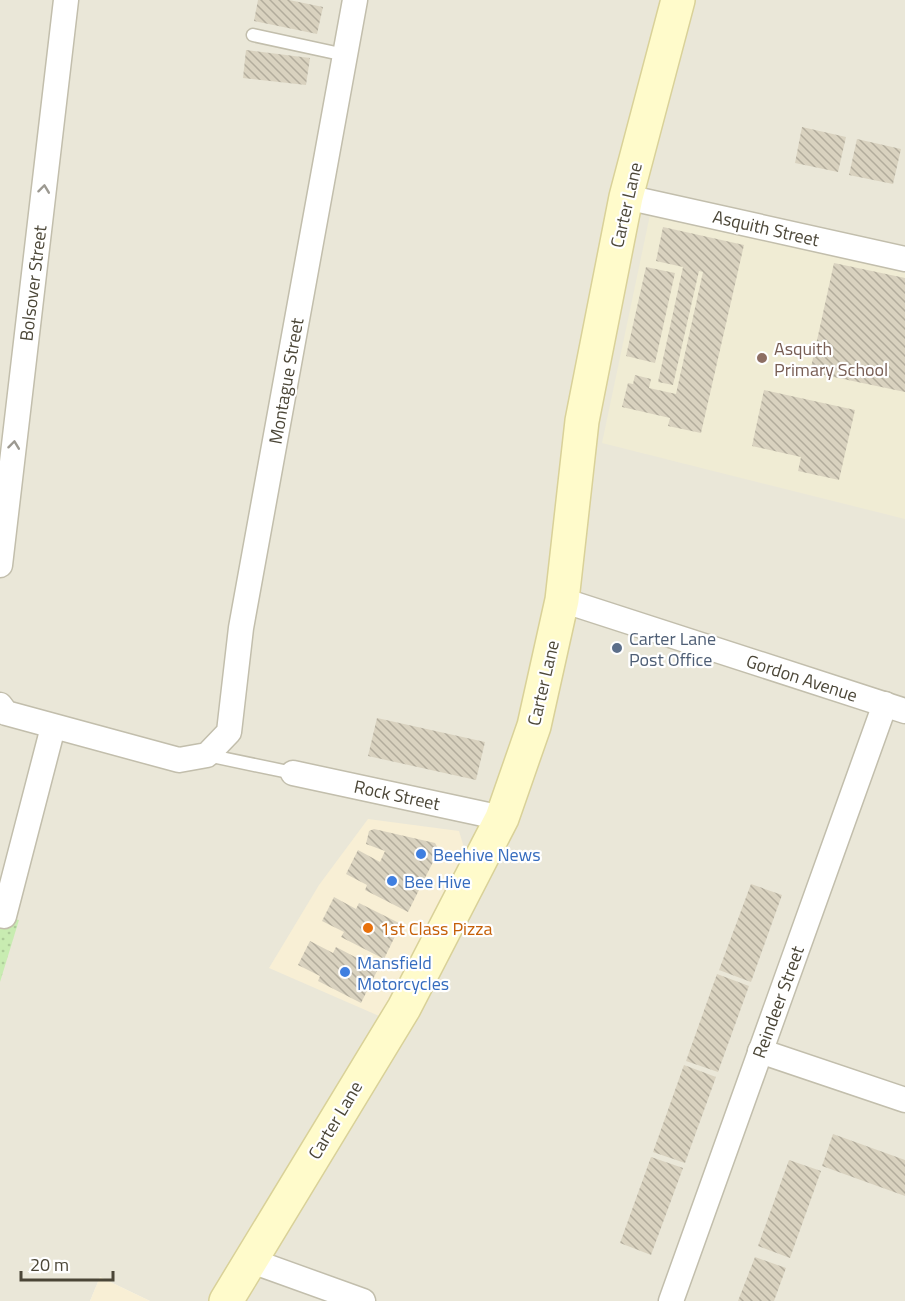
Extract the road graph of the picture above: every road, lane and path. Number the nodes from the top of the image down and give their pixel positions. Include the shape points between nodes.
1 (66, 0) edge
2 (355, 0) edge
3 (678, 0) edge
4 (253, 35) dead end
5 (345, 55) junction
6 (626, 197) junction
7 (905, 259) edge
8 (0, 566) edge
9 (562, 600) junction
10 (895, 707) edge
11 (3, 709) edge
12 (53, 727) junction
13 (207, 754) junction
14 (293, 773) joint
15 (502, 818) junction
16 (4, 916) dead end
17 (760, 1051) junction
18 (905, 1100) edge
19 (249, 1260) junction
20 (226, 1301) edge
21 (363, 1301) edge
22 (671, 1301) edge

8 -> 1 street, Bolsover Street
2 - 5 street, Montague Street
3 - 6 main road, Carter Lane
4 - 5 lane
5 - 13 street, Montague Street via 241,628 229,732
6 - 7 street, Asquith Street
6 - 9 main road, Carter Lane via 582,421
9 - 10 street, Gordon Avenue
9 - 15 main road, Carter Lane via 534,726
10 - 17 street, Reindeer Street
11 - 12 street
12 - 13 street via 179,760
12 - 16 street
13 - 14 lane
14 - 15 street, Rock Street
15 - 19 main road, Carter Lane via 404,1008
17 - 18 street
17 - 22 street, Reindeer Street
19 - 20 main road, Carter Lane
19 - 21 street

